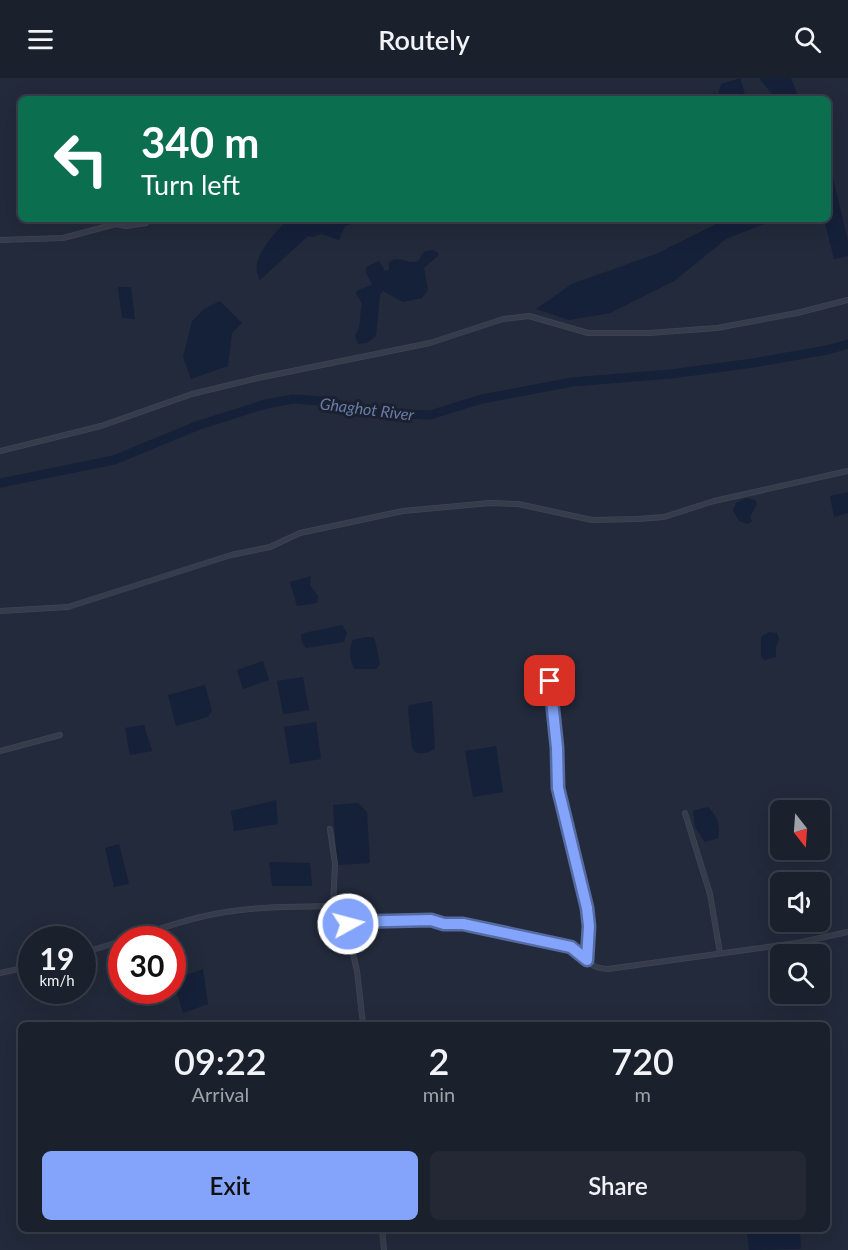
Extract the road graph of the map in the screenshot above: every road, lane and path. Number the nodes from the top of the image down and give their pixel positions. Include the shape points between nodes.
1 (113, 222) edge
2 (118, 222) edge
3 (146, 223) dead end
4 (0, 240) edge
5 (848, 300) edge
6 (0, 451) edge
7 (848, 471) edge
8 (0, 611) edge
9 (550, 681) dead end
10 (60, 735) dead end
11 (0, 751) edge
12 (685, 813) dead end
13 (330, 829) dead end
14 (333, 906) junction
15 (346, 922) junction
16 (168, 926) edge
17 (848, 932) edge
18 (720, 953) junction
19 (587, 960) junction
20 (18, 969) edge
21 (0, 973) edge
22 (363, 1022) edge
23 (382, 1232) edge
24 (384, 1250) edge

1 - 4 street via 63,238
2 - 3 street via 126,226
5 - 6 street via 717,328 649,333 588,333 529,316 502,319 430,343 192,394 101,426
7 - 8 street via 714,501 664,517 592,520 518,504 490,503 403,511 300,533 270,547 231,555 68,607
9 - 19 street via 558,788 587,908
10 - 11 street
12 - 18 street via 710,894
13 - 14 street via 335,864
14 - 15 street
14 - 16 street via 227,912
15 - 19 street via 431,920 463,924 571,947
15 - 22 street
17 - 18 street
18 - 19 street via 608,969 598,969
20 - 21 street
23 - 24 street

